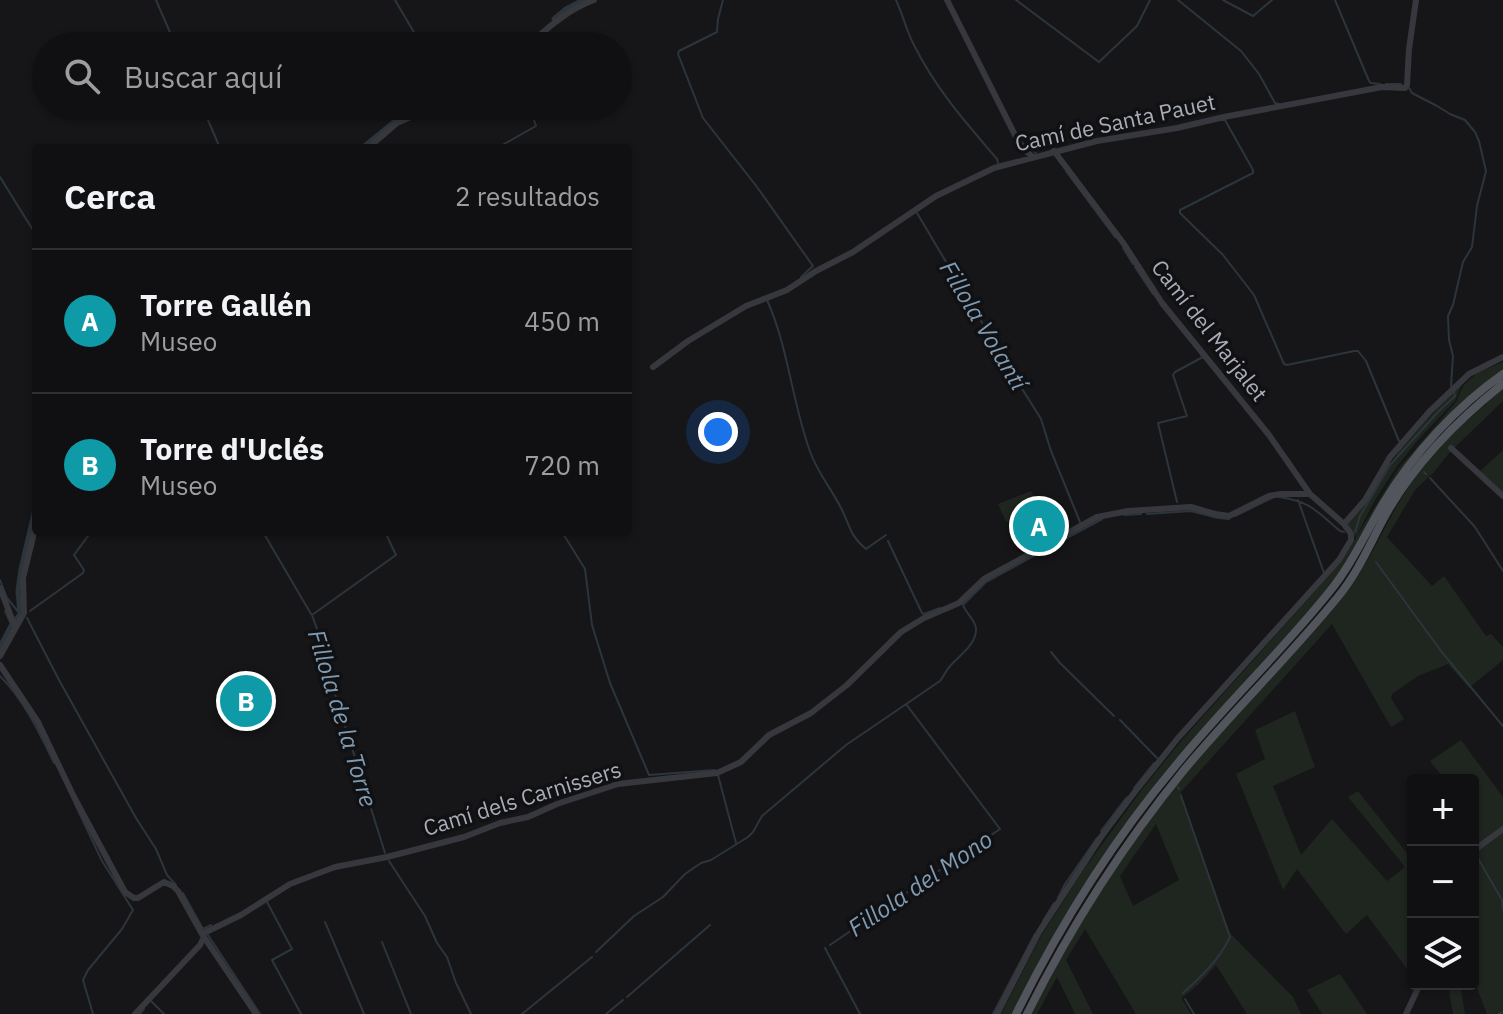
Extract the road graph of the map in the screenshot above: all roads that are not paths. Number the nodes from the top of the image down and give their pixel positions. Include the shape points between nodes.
1 (594, 0) edge
2 (947, 0) edge
3 (1416, 0) edge
4 (544, 32) edge
5 (404, 120) edge
6 (373, 144) edge
7 (1054, 151) junction
8 (1033, 157) junction
9 (1503, 357) edge
10 (653, 367) dead end
11 (1503, 374) edge
12 (1503, 384) edge
13 (1451, 448) dead end
14 (1310, 494) junction
15 (1503, 496) edge
16 (1344, 524) junction
17 (33, 536) edge
18 (0, 588) edge
19 (15, 627) junction
20 (0, 656) edge
21 (0, 665) edge
22 (1503, 829) edge
23 (1479, 847) edge
24 (203, 935) junction
25 (1417, 990) edge
26 (135, 1014) edge
27 (256, 1014) edge
28 (997, 1014) edge
29 (1016, 1014) edge
30 (1027, 1014) edge
31 (1406, 1014) edge

1 - 4 street via 577,6
2 - 8 street via 1021,147
3 - 7 street, Camí de Santa Pauet via 1405,88 1382,87
5 - 6 street
7 - 8 street, Camí de Santa Pauet
7 - 14 street, Camí del Marjalet via 1162,303
8 - 10 street, Camí de Santa Pauet via 994,168 936,196 853,252 787,290 746,306
9 - 16 street via 1469,374 1430,411
11 - 29 main road via 1422,449 1330,592 1146,802 1061,931
12 - 30 main road via 1428,454 1338,598 1153,808 1089,904
13 - 15 street
14 - 16 street, Camí del Marjalet
14 - 24 street, Camí dels Carnissers via 1269,496 1229,516 1191,507 1097,517 984,579 959,603 901,632 847,685 811,713 769,735 741,762 719,772 618,784 464,837 335,867 290,884
16 - 28 street via 1351,540 1339,560 1178,738 1103,834 1039,932
17 - 19 street via 23,578 24,613
18 - 19 street
19 - 20 street
21 - 24 street via 38,722 125,892 138,898 167,882 178,891
22 - 23 street
24 - 26 street, Camí dels Carnissers via 200,945
24 - 27 street
25 - 31 street

